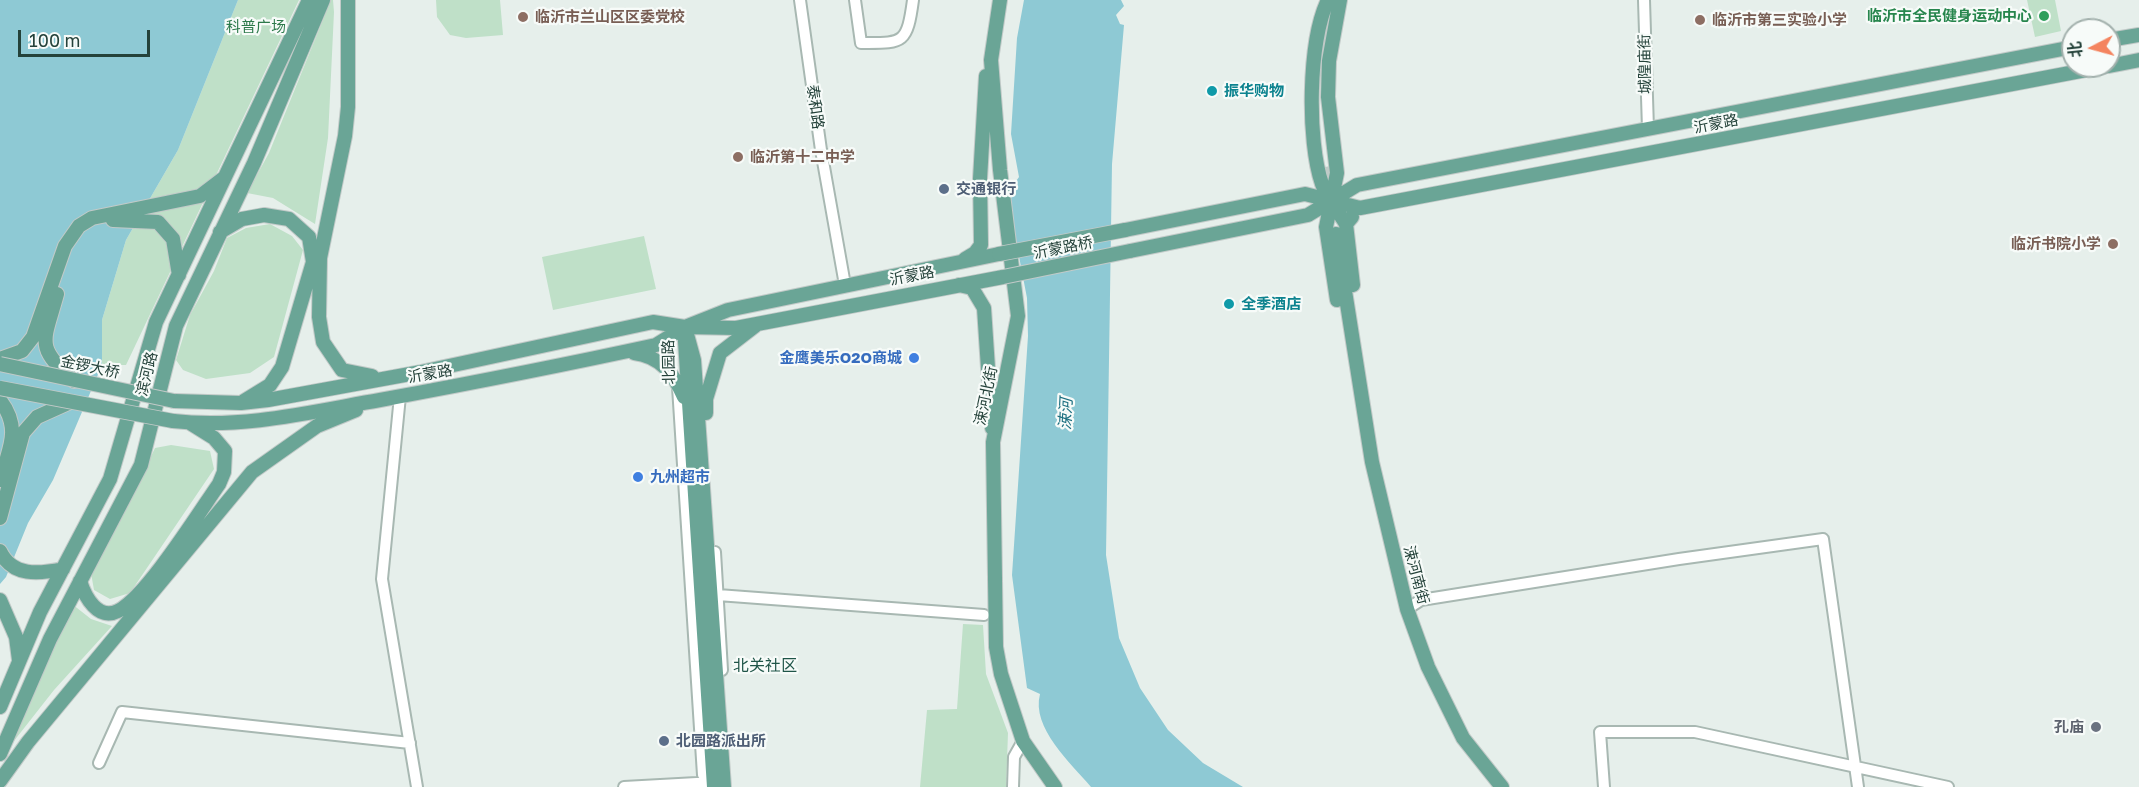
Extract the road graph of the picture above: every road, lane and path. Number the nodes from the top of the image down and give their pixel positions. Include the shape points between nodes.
1 (309, 0) edge
2 (323, 0) edge
3 (348, 0) edge
4 (800, 0) edge
5 (855, 0) edge
6 (913, 0) edge
7 (1000, 0) edge
8 (1328, 0) edge
9 (1334, 0) edge
10 (1340, 0) edge
11 (1644, 0) edge
12 (2139, 35) edge
13 (2121, 38) edge
14 (2061, 49) edge
15 (991, 60) junction
16 (2139, 60) edge
17 (2121, 63) edge
18 (2061, 75) edge
19 (1648, 129) junction
20 (1000, 170) junction
21 (1327, 172) junction
22 (227, 176) junction
23 (1357, 185) junction
24 (1305, 194) junction
25 (1331, 201) junction
26 (1360, 208) junction
27 (1341, 229) junction
28 (1125, 230) joint
29 (220, 232) junction
30 (1130, 251) joint
31 (999, 254) junction
32 (958, 262) junction
33 (179, 275) junction
34 (1003, 277) junction
35 (957, 284) junction
36 (845, 285) junction
37 (759, 323) junction
38 (685, 327) junction
39 (623, 352) junction
40 (0, 359) edge
41 (0, 364) edge
42 (398, 376) junction
43 (1007, 377) junction
44 (74, 381) junction
45 (1358, 382) junction
46 (678, 384) junction
47 (0, 388) edge
48 (400, 396) junction
49 (0, 400) edge
50 (379, 400) junction
51 (174, 401) joint
52 (68, 403) junction
53 (241, 403) junction
54 (688, 405) junction
55 (190, 423) junction
56 (993, 442) junction
57 (0, 480) edge
58 (0, 518) edge
59 (0, 551) edge
60 (712, 557) junction
61 (63, 568) junction
62 (80, 581) junction
63 (718, 595) junction
64 (0, 600) edge
65 (1407, 609) junction
66 (984, 615) dead end
67 (19, 660) junction
68 (0, 707) edge
69 (1023, 741) junction
70 (410, 743) junction
71 (0, 754) edge
72 (99, 763) dead end
73 (1855, 768) junction
74 (0, 781) edge
75 (720, 785) edge
76 (417, 787) edge
77 (624, 787) edge
78 (1013, 787) edge
79 (1055, 787) edge
80 (1502, 787) edge
81 (1604, 787) edge
82 (1858, 787) edge
83 (1948, 787) edge

1 - 22 main road, 滨河路
2 - 29 main road, 滨河路 via 254,163
3 - 42 main road via 345,136 320,258 322,342 342,370 362,376
4 - 36 street, 泰和路
5 - 6 street via 861,43 896,43 905,36
7 - 15 main road, 涑河北街
8 - 21 main road via 1318,25 1311,94
9 - 21 main road via 1321,64 1320,104
10 - 21 main road via 1329,61
11 - 19 street, 城隍庙街
12 - 13 main road
14 - 19 main road, 沂蒙路
15 - 20 main road, 涑河北街
15 - 32 main road via 985,78 981,245
16 - 17 main road, 沂蒙路
18 - 26 main road, 沂蒙路
19 - 23 main road, 沂蒙路
20 - 31 main road via 989,157 984,160 985,237
20 - 43 main road, 涑河北街 via 1018,316
21 - 23 main road
21 - 24 main road
21 - 25 main road
22 - 33 main road, 滨河路
22 - 40 main road via 200,196 92,218 80,226 65,246 33,337 22,351
23 - 25 main road, 沂蒙路
24 - 25 main road, 沂蒙路
24 - 28 main road, 沂蒙路
25 - 26 main road, 沂蒙路
25 - 27 main road
25 - 30 main road, 沂蒙路 via 1308,216
25 - 45 main road via 1326,227 1345,358
26 - 27 main road
27 - 45 main road, 涑河南街
27 - 45 main road via 1361,354
28 - 31 main road, 沂蒙路桥, bridge
29 - 53 main road via 242,219 264,215 289,219 309,237 313,262 282,367 270,385
29 - 62 main road, 滨河路 via 176,326 141,465
30 - 34 main road, 沂蒙路桥, bridge
31 - 32 main road, 沂蒙路
32 - 36 main road, 沂蒙路
33 - 44 main road via 173,239 158,222 120,218 96,224 81,236 69,254 45,335 52,362
33 - 61 main road, 滨河路 via 156,322 110,479
34 - 35 main road, 沂蒙路
34 - 43 main road via 986,291 992,375 1000,381
35 - 37 main road, 沂蒙路
35 - 56 main road via 972,288 984,308
36 - 38 main road, 沂蒙路 via 728,310
37 - 38 main road, 沂蒙路 via 736,328
37 - 60 main road via 720,353 706,399
38 - 39 main road, 沂蒙路 via 657,345
38 - 42 main road, 沂蒙路 via 653,322
38 - 54 main road, 北园路
38 - 60 main road, 北园路 via 694,360
39 - 46 main road via 647,354 670,372
39 - 48 main road, 沂蒙路
41 - 44 main road, 金锣大桥, bridge
42 - 53 main road, 沂蒙路
43 - 56 main road, 涑河北街
44 - 51 main road, 金锣大桥, bridge
45 - 65 main road, 涑河南街 via 1372,462
46 - 54 main road
46 - 75 street via 702,775
47 - 52 main road, bridge
48 - 50 main road, 沂蒙路
48 - 70 street via 382,579
49 - 57 main road via 12,418 14,435
50 - 55 main road, 沂蒙路 via 271,420
50 - 74 main road via 317,426 252,472
51 - 53 main road, 沂蒙路
52 - 55 main road, 沂蒙路, bridge
52 - 58 main road via 37,417 23,433
54 - 75 main road, 北园路
55 - 62 main road via 214,438 225,451 219,484 137,597 117,612 107,613 92,606
56 - 69 main road, 涑河北街 via 996,647
59 - 61 main road via 15,569 38,575
60 - 63 street
60 - 75 main road, 北园路
61 - 67 main road, 滨河路
62 - 71 main road, 滨河路
63 - 66 street
63 - 75 street
64 - 67 main road via 16,637
65 - 73 street via 1421,600 1823,539
65 - 80 main road, 涑河南街 via 1428,667 1463,738
67 - 68 main road, 滨河路
69 - 78 street via 1014,757
69 - 79 main road, 涑河北街
70 - 72 street via 122,712
70 - 76 street
73 - 81 street via 1695,732 1600,732
73 - 82 street
73 - 83 street
75 - 77 street

